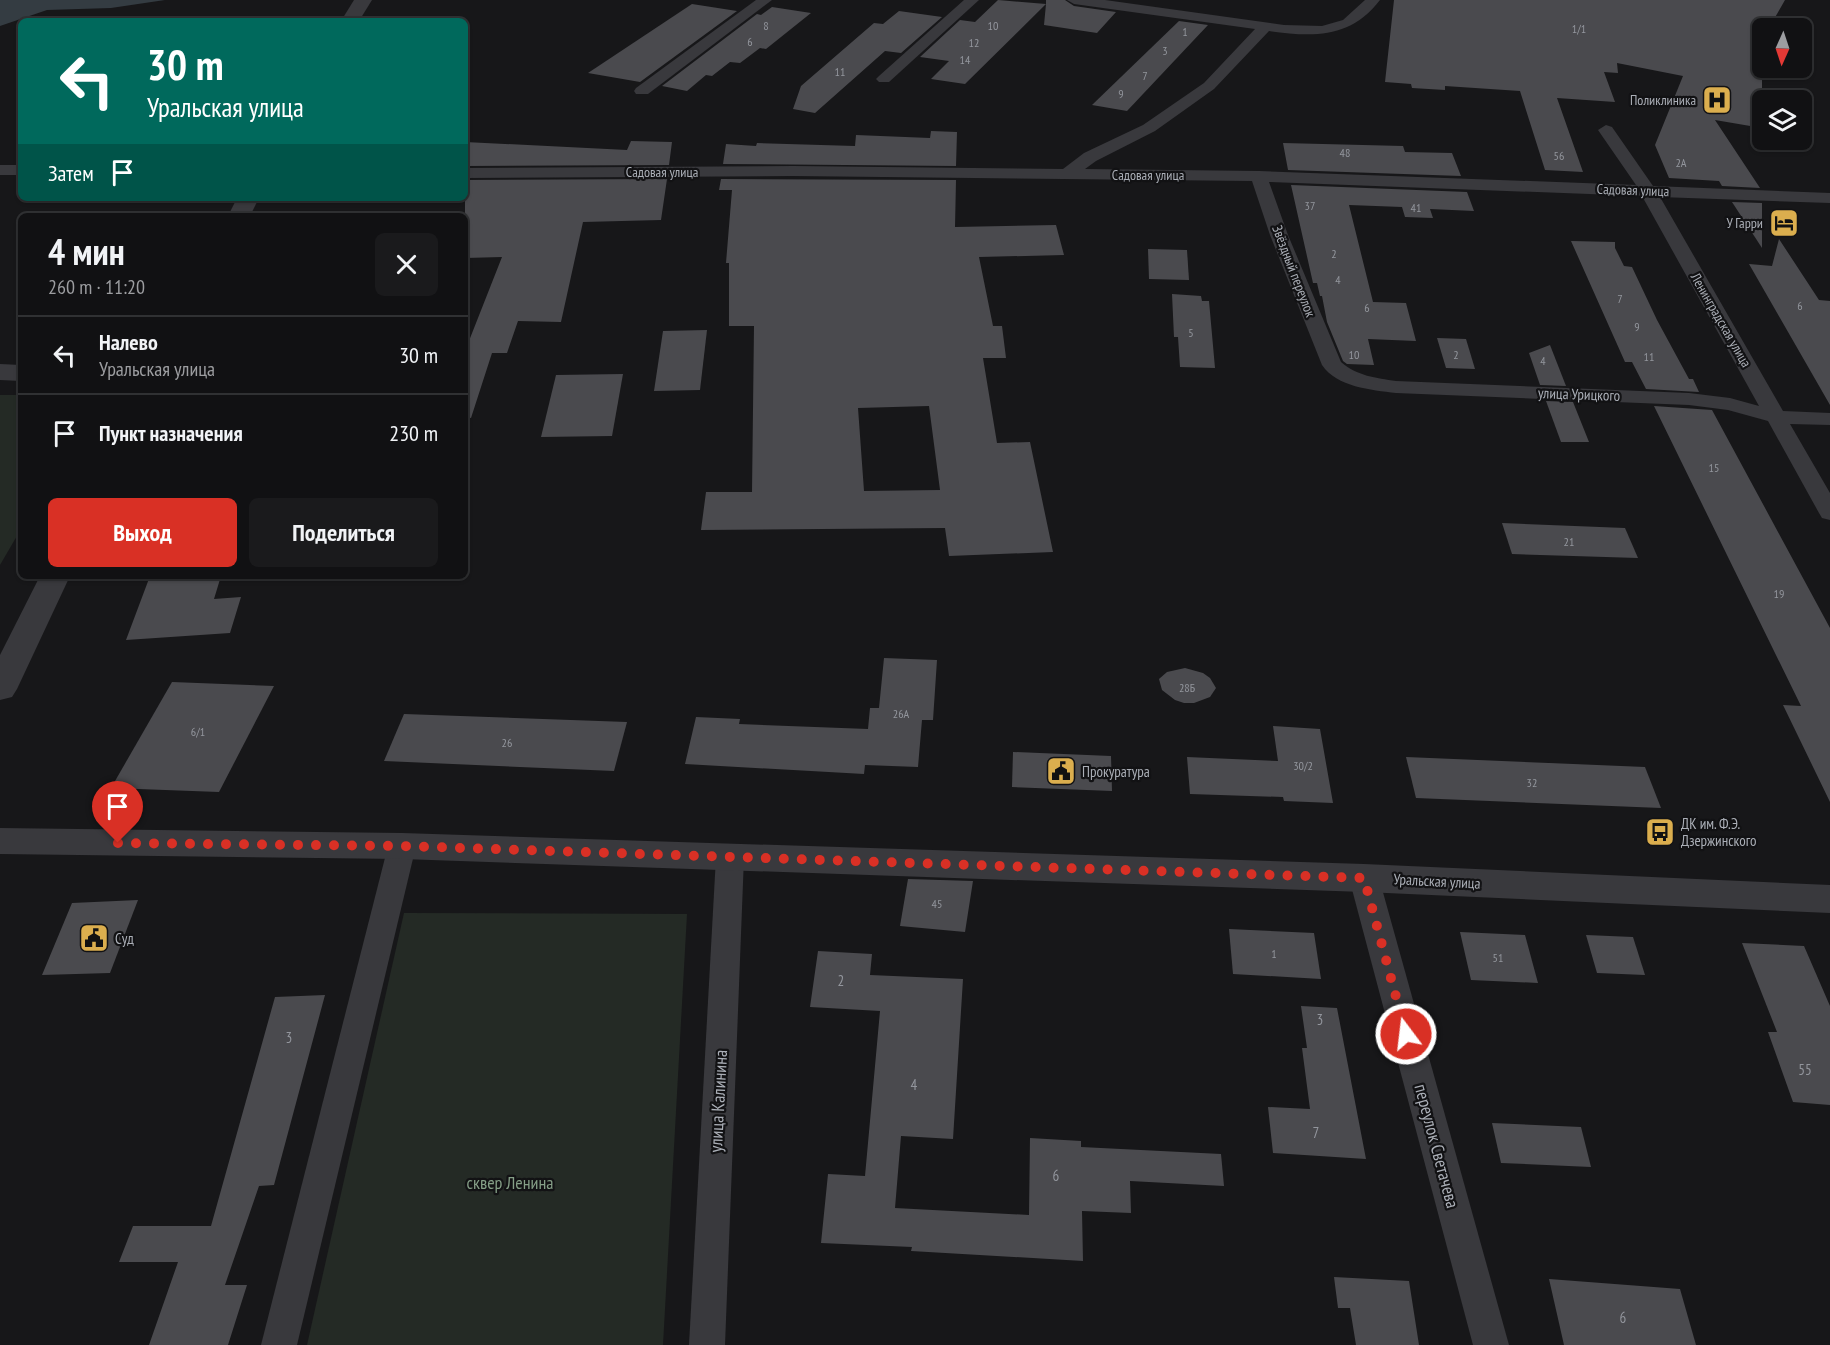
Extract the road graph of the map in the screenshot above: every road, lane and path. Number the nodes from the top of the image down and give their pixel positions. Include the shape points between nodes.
1 (363, 0) edge
2 (765, 0) edge
3 (972, 0) edge
4 (1074, 0) edge
5 (1373, 0) edge
6 (352, 18) edge
7 (1265, 27) junction
8 (884, 79) dead end
9 (642, 91) dead end
10 (1606, 130) dead end
11 (0, 170) edge
12 (18, 170) edge
13 (468, 173) edge
14 (1066, 175) junction
15 (1259, 176) junction
16 (1648, 191) junction
17 (1830, 198) edge
18 (1332, 365) joint
19 (0, 372) edge
20 (18, 373) edge
21 (1776, 417) junction
22 (1830, 419) edge
23 (1830, 513) edge
24 (54, 579) edge
25 (0, 689) edge
26 (0, 842) edge
27 (402, 846) junction
28 (729, 857) junction
29 (1364, 878) junction
30 (1830, 899) edge
31 (279, 1345) edge
32 (707, 1345) edge
33 (1491, 1345) edge

1 - 6 street
2 - 9 street
3 - 8 street
4 - 7 street
5 - 7 street via 1348,23 1322,30
7 - 14 street via 1209,86 1149,128 1090,157
10 - 16 street, Ленинградская улица
11 - 12 street
13 - 14 street, Садовая улица via 793,171
14 - 15 street, Садовая улица
15 - 16 street, Садовая улица
15 - 18 street, Звёздный переулок
16 - 17 street, Садовая улица
16 - 21 street, Ленинградская улица
18 - 21 street, улица Урицкого via 1342,375 1368,384 1689,399
19 - 20 street
21 - 22 street, улица Урицкого
21 - 23 street, Ленинградская улица
24 - 25 street
26 - 27 street, Уральская улица
27 - 28 street, Уральская улица
27 - 31 street
28 - 29 street, Уральская улица
28 - 32 street, улица Калинина
29 - 30 street, Уральская улица
29 - 33 street, переулок Светачева

